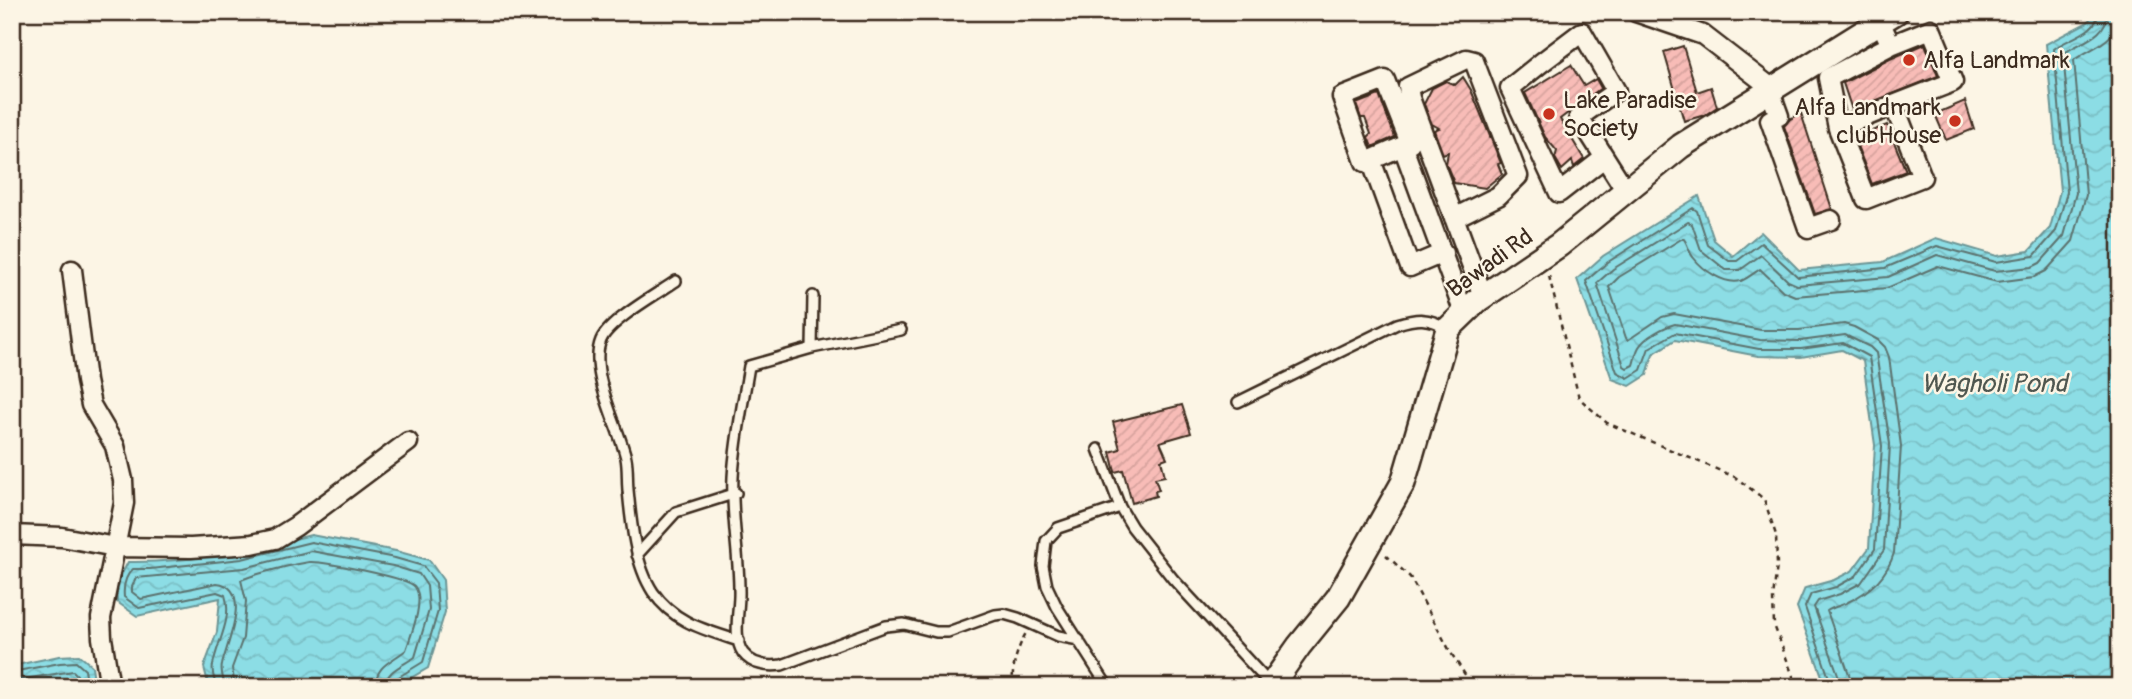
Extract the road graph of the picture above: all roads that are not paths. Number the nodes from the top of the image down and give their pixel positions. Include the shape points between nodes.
1 (1636, 12) edge
2 (1888, 17) edge
3 (1891, 45) junction
4 (1772, 90) junction
5 (1894, 106) junction
6 (1839, 128) junction
7 (1403, 147) junction
8 (1604, 158) junction
9 (1371, 160) junction
10 (1626, 191) junction
11 (1454, 218) junction
12 (1831, 220) dead end
13 (1443, 254) junction
14 (72, 270) dead end
15 (676, 281) dead end
16 (813, 296) dead end
17 (1483, 296) junction
18 (1456, 321) junction
19 (901, 330) dead end
20 (812, 348) junction
21 (1238, 402) dead end
22 (408, 442) dead end
23 (1098, 449) dead end
24 (734, 493) junction
25 (1120, 507) junction
26 (12, 534) edge
27 (115, 547) junction
28 (637, 555) junction
29 (1079, 639) junction
30 (739, 641) junction
31 (1271, 686) edge
32 (110, 687) edge
33 (1108, 687) edge

1 - 4 street via 1703,35
2 - 3 street
2 - 4 street, Bawadi Rd
3 - 5 street via 1931,29 1953,82
3 - 6 street via 1828,78
4 - 10 street, Bawadi Rd via 1681,146
4 - 12 street via 1779,116 1770,120 1808,228
5 - 6 street
5 - 6 street via 1922,177 1866,199
7 - 9 street
7 - 9 street via 1410,143 1385,80 1342,97 1365,162
7 - 13 street
8 - 8 street via 1579,117 1616,91 1582,32 1510,89 1559,193
8 - 10 street
9 - 13 street via 1410,267
10 - 17 street, Bawadi Rd via 1545,255
11 - 11 street via 1408,87 1466,59 1474,61 1517,176 1498,196
11 - 17 street
13 - 18 street
14 - 27 street via 91,405 121,462 124,503
15 - 28 lane via 611,326 601,340 598,359 626,459
16 - 20 lane
17 - 18 street, Bawadi Rd
18 - 21 lane via 1414,319 1397,324
18 - 31 street, Bawadi Rd via 1403,483 1338,598
19 - 20 lane
20 - 24 lane via 749,366
22 - 27 street via 275,539 191,548
23 - 25 lane
24 - 28 lane via 676,512
24 - 30 lane
25 - 29 lane via 1058,528 1046,541 1043,566 1047,586
25 - 31 lane via 1173,579
26 - 27 street
27 - 32 street via 101,618
28 - 30 lane via 652,591 670,612 688,624
29 - 30 lane via 1058,636 1004,614 948,632 904,624 886,626 768,667 743,653
29 - 33 lane

